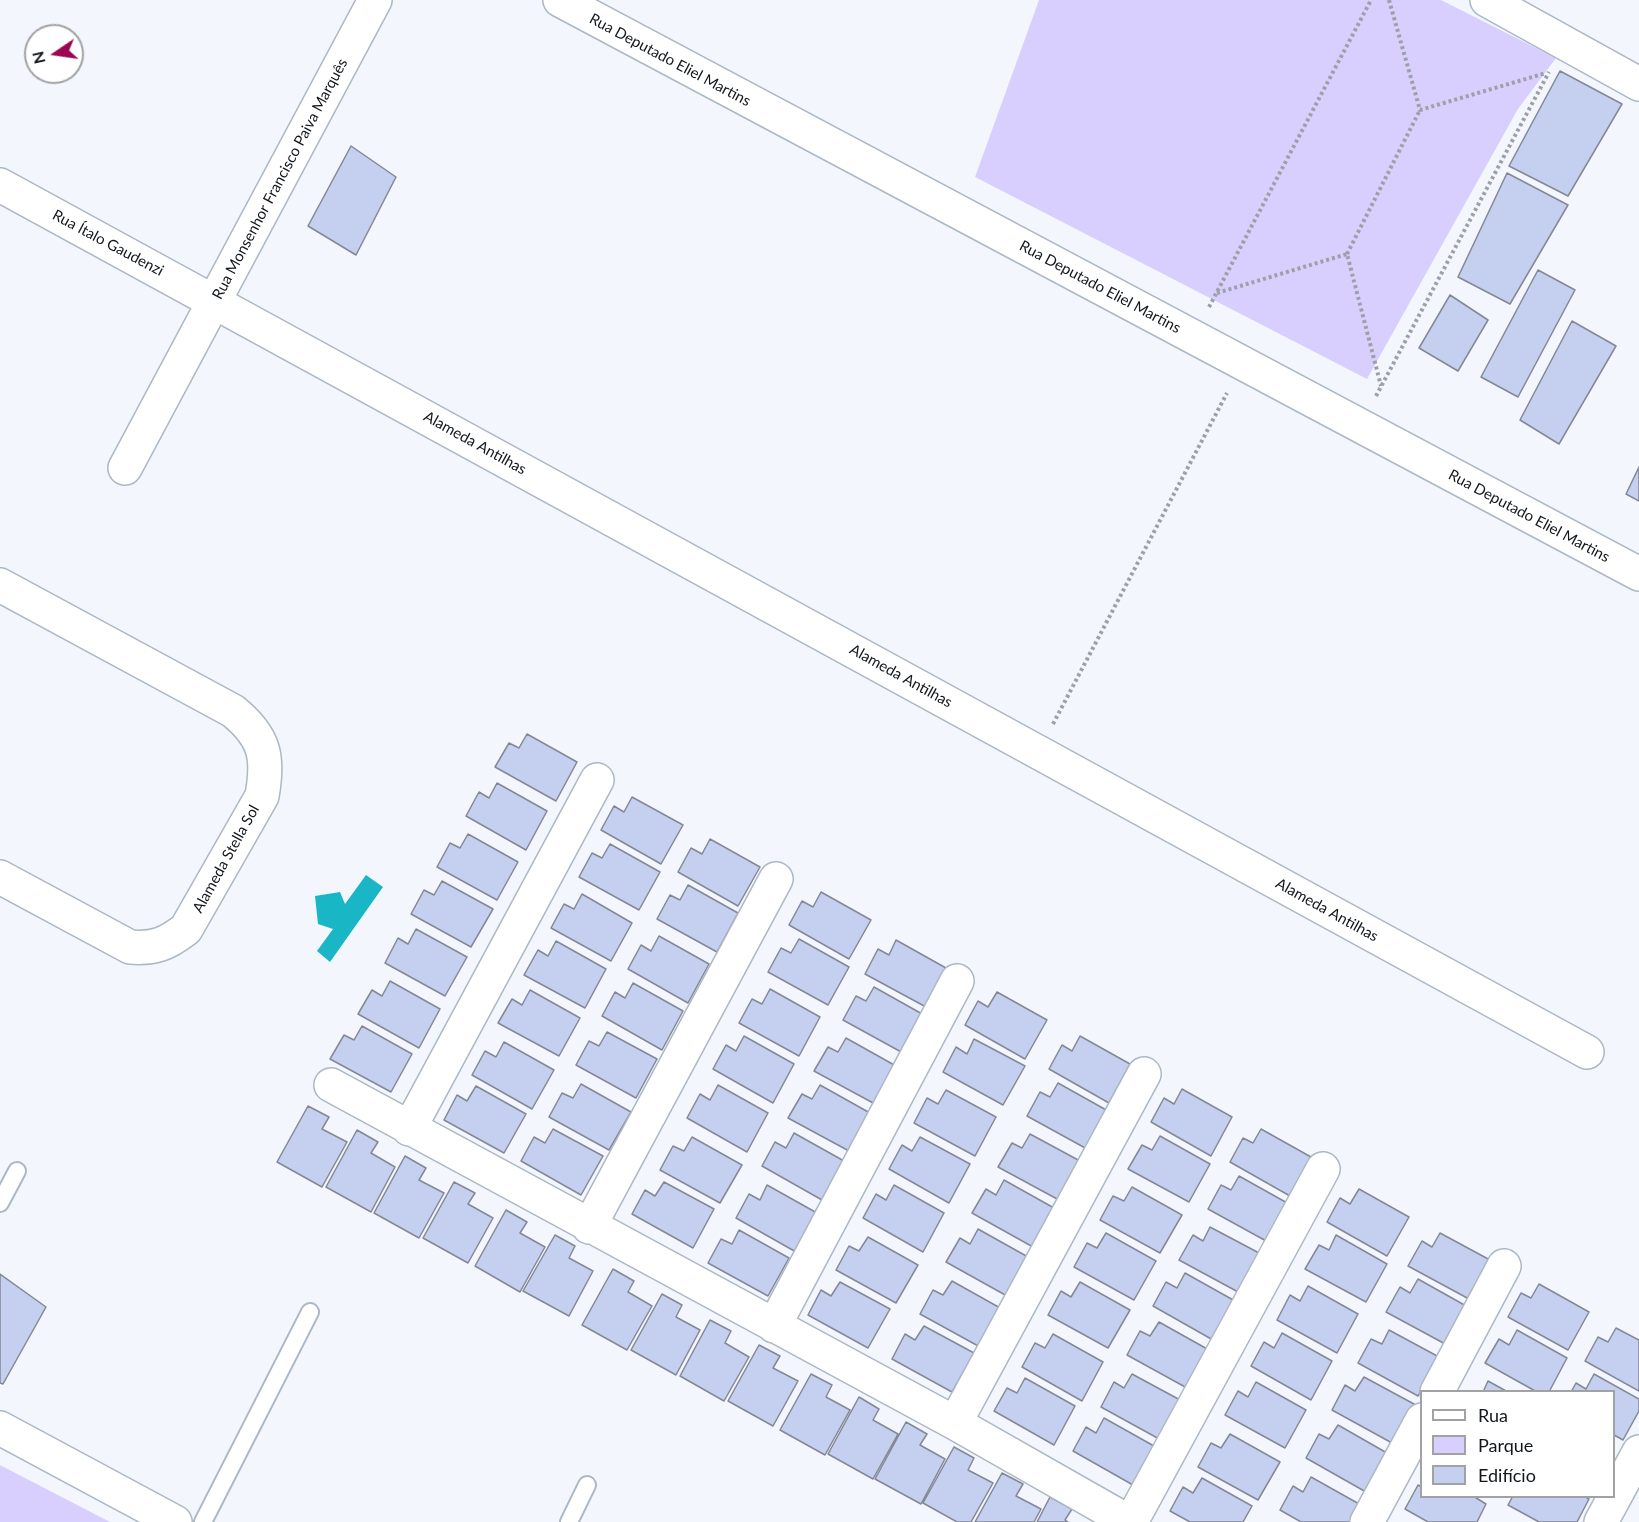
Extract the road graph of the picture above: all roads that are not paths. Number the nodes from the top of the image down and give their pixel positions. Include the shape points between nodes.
1 (375, 0) edge
2 (560, 0) edge
3 (1487, 0) edge
4 (1639, 84) edge
5 (0, 185) edge
6 (215, 301) junction
7 (125, 468) dead end
8 (1639, 574) edge
9 (0, 585) edge
10 (597, 780) dead end
11 (0, 877) edge
12 (776, 879) dead end
13 (957, 981) dead end
14 (1587, 1052) dead end
15 (1144, 1074) dead end
16 (331, 1085) dead end
17 (409, 1129) junction
18 (1323, 1169) dead end
19 (17, 1171) dead end
20 (0, 1203) edge
21 (589, 1227) junction
22 (1504, 1266) dead end
23 (310, 1312) dead end
24 (774, 1326) junction
25 (1438, 1390) edge
26 (955, 1423) junction
27 (1420, 1424) edge
28 (0, 1428) edge
29 (1639, 1452) edge
30 (587, 1485) dead end
31 (1615, 1496) edge
32 (1614, 1498) edge
33 (175, 1522) edge
34 (203, 1522) edge
35 (569, 1522) edge
36 (1130, 1522) edge
37 (1367, 1522) edge
38 (1601, 1522) edge

1 - 6 street, Rua Monsenhor Francisco Paiva Marquês
2 - 8 street, Rua Deputado Eliel Martins
3 - 4 street
5 - 6 street, Rua Ítalo Gaudenzi
6 - 7 street, Rua Monsenhor Francisco Paiva Marquês
6 - 14 street, Alameda Antilhas
9 - 11 street, Alameda Stella Sol via 233,711 249,724 262,745 266,771 261,796 186,929 168,943 150,949 130,948
10 - 17 street
12 - 21 street
13 - 24 street
15 - 26 street
16 - 17 street
17 - 21 street
18 - 36 street
19 - 20 lane
21 - 24 street
22 - 25 street
23 - 34 lane
24 - 26 street
26 - 36 street
27 - 37 street
28 - 33 street
29 - 31 street
30 - 35 lane
32 - 38 street

